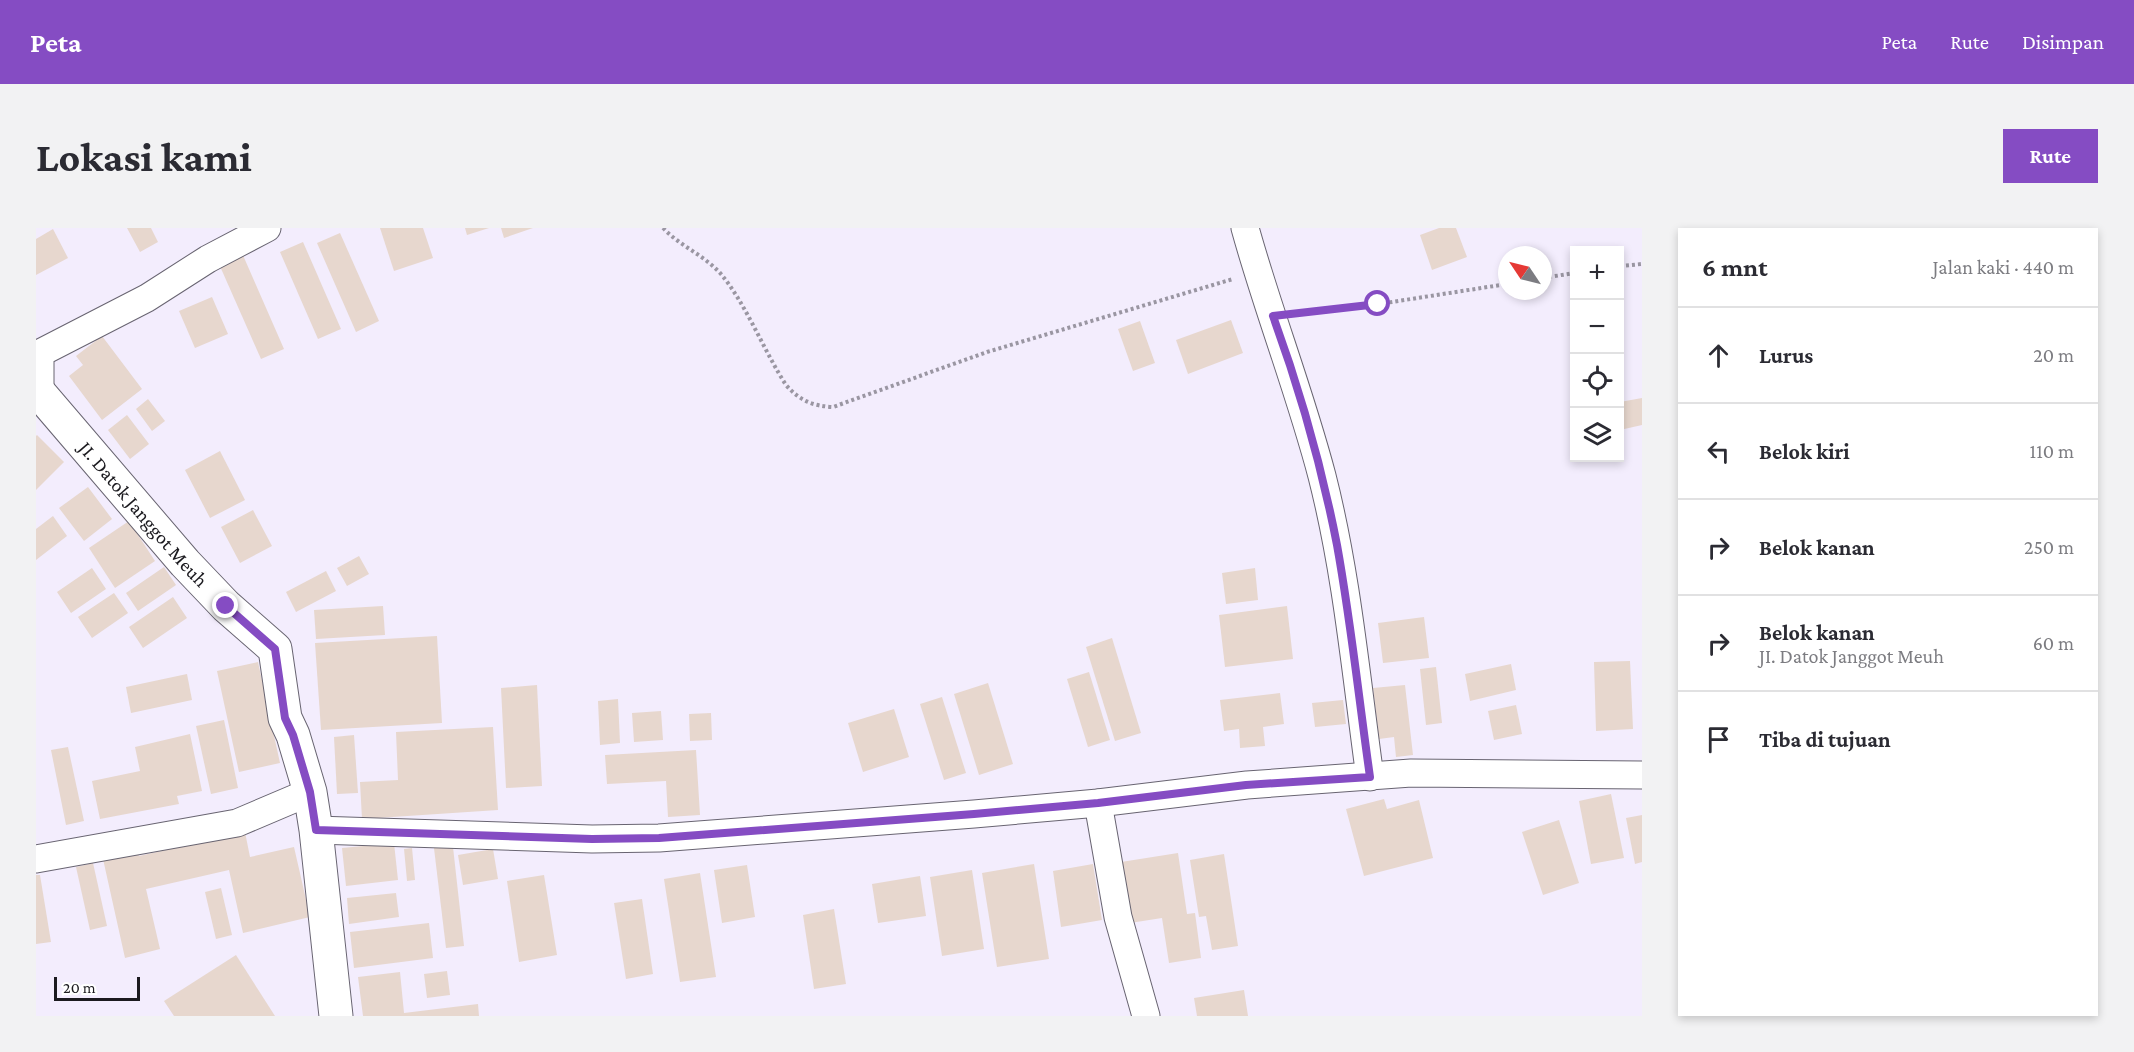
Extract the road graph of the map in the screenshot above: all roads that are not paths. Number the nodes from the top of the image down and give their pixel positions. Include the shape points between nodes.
1 (267, 228) edge
2 (1245, 228) edge
3 (38, 393) edge
4 (1642, 775) edge
5 (1370, 777) junction
6 (310, 792) junction
7 (1098, 803) junction
8 (316, 830) junction
9 (36, 859) edge
10 (336, 1016) edge
11 (1146, 1016) edge

1 - 3 street via 147,298 40,352
2 - 5 street via 1319,465 1350,630
3 - 6 street, JI. Datok Janggot Meuh via 185,563 275,649 285,718
4 - 5 street via 1411,773
5 - 7 street via 1246,785
6 - 8 street, JI. Datok Janggot Meuh
6 - 9 street via 237,823
7 - 8 street via 659,838
7 - 11 street via 1118,917
8 - 10 street, JI. Datok Janggot Meuh

